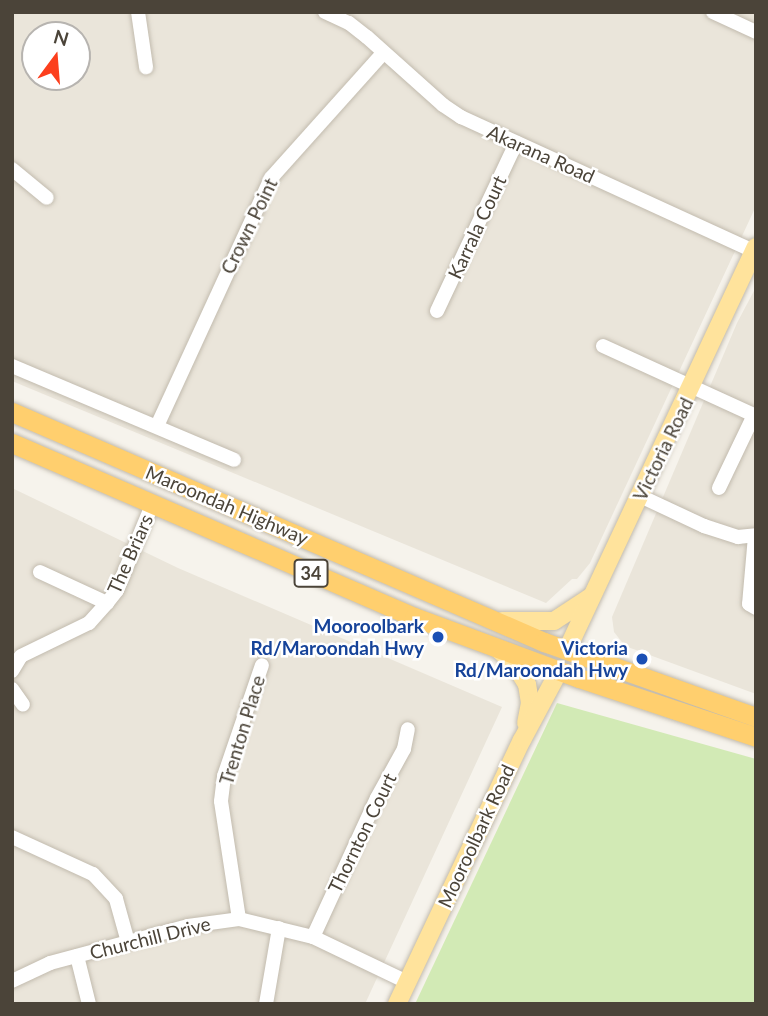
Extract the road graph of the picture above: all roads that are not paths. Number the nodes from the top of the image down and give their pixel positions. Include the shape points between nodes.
1 (138, 12) edge
2 (325, 12) edge
3 (713, 12) edge
4 (352, 18) edge
5 (756, 32) edge
6 (383, 53) junction
7 (146, 67) dead end
8 (516, 142) junction
9 (12, 169) edge
10 (47, 198) dead end
11 (755, 249) edge
12 (437, 311) dead end
13 (603, 346) dead end
14 (12, 366) edge
15 (693, 387) junction
16 (12, 412) edge
17 (755, 415) edge
18 (157, 426) junction
19 (12, 443) edge
20 (234, 460) dead end
21 (719, 488) dead end
22 (640, 496) junction
23 (152, 505) junction
24 (755, 536) edge
25 (40, 572) dead end
26 (594, 594) junction
27 (107, 603) junction
28 (756, 608) edge
29 (494, 621) junction
30 (496, 648) junction
31 (568, 650) junction
32 (262, 665) dead end
33 (12, 671) edge
34 (559, 671) junction
35 (12, 689) edge
36 (23, 705) dead end
37 (756, 717) edge
38 (408, 729) dead end
39 (756, 737) edge
40 (522, 740) junction
41 (12, 836) edge
42 (239, 919) junction
43 (279, 928) junction
44 (313, 937) junction
45 (128, 942) junction
46 (77, 956) junction
47 (12, 981) edge
48 (407, 982) junction
49 (89, 1004) edge
50 (266, 1004) edge
51 (397, 1004) edge

1 - 7 street
2 - 4 street, Akarana Road
3 - 5 street
4 - 6 street, Akarana Road
6 - 8 street, Akarana Road via 452,111
6 - 18 street, Crown Point via 271,178
8 - 11 street, Akarana Road
8 - 12 street, Karrala Court
9 - 10 street
11 - 15 main road, Victoria Road
13 - 15 street
14 - 18 street
15 - 17 street
15 - 22 main road, Victoria Road
16 - 29 highway, Maroondah Highway / 34
17 - 21 street
18 - 20 street
19 - 23 highway, Maroondah Highway / 34
22 - 24 street via 704,526 738,537
22 - 26 main road, Victoria Road
23 - 27 street, The Briars via 117,590
23 - 30 highway, Maroondah Highway / 34
24 - 28 street via 749,604
25 - 27 street, The Briars
26 - 29 main road via 554,621
26 - 31 main road, Victoria Road
27 - 33 street, The Briars via 89,623 21,656
29 - 31 highway, Maroondah Highway / 34
30 - 34 highway, Maroondah Highway / 34
30 - 40 main road via 513,662 527,684 530,703
31 - 34 highway
31 - 37 highway, Maroondah Highway / 34
32 - 42 street, Trenton Place via 224,776 221,801
34 - 39 highway, Maroondah Highway / 34
34 - 40 main road, Mooroolbark Road
35 - 36 street
38 - 44 street, Thornton Court via 404,749
40 - 48 main road, Mooroolbark Road
41 - 45 street via 93,874 117,899
42 - 43 street, Churchill Drive
42 - 45 street, Churchill Drive
43 - 44 street, Churchill Drive
43 - 50 street
44 - 48 street, Churchill Drive
45 - 46 street, Churchill Drive
46 - 47 street, Churchill Drive
46 - 49 street
48 - 51 main road, Mooroolbark Road

